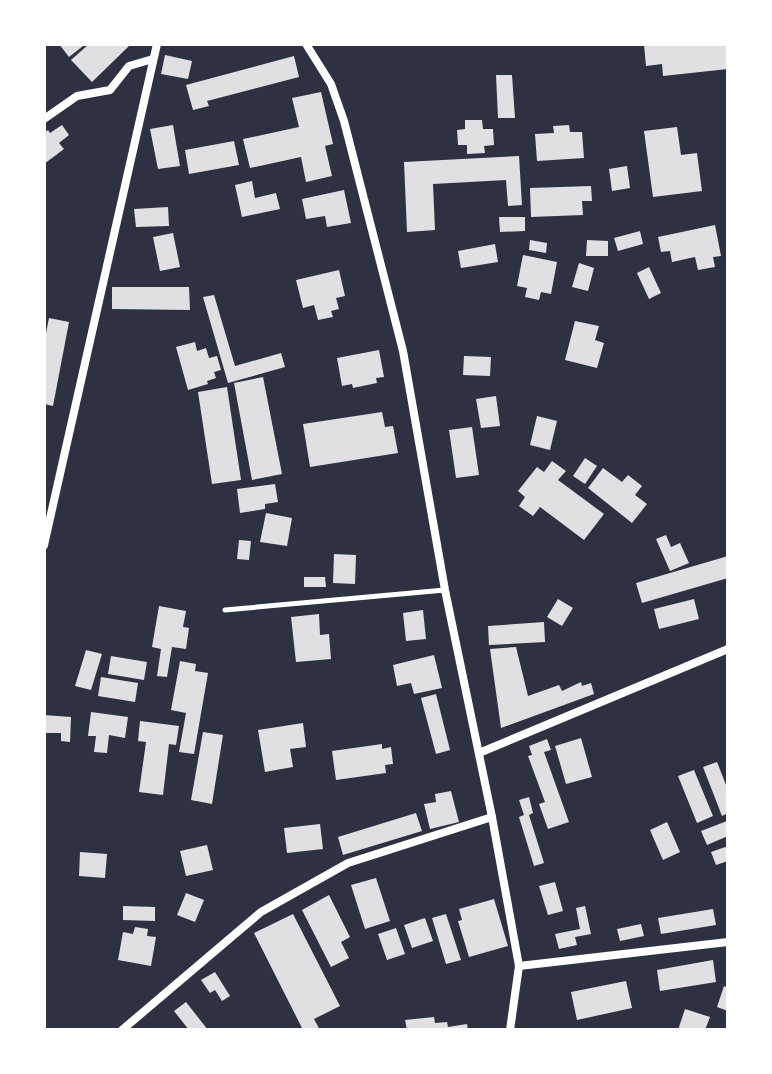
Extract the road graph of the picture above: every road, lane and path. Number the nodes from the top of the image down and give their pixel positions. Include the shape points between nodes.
1 (157, 44) edge
2 (306, 44) edge
3 (153, 59) junction
4 (44, 119) edge
5 (44, 545) edge
6 (445, 590) junction
7 (225, 610) dead end
8 (728, 649) edge
9 (479, 753) junction
10 (492, 817) junction
11 (728, 942) edge
12 (519, 966) junction
13 (122, 1030) edge
14 (510, 1030) edge

1 - 3 street
2 - 6 street via 331,84 344,121 399,336
3 - 4 street via 129,66 110,90 77,96
3 - 5 street
6 - 7 lane
6 - 9 street
8 - 9 street
9 - 10 street
10 - 12 street
10 - 13 street via 348,863 261,912
11 - 12 street
12 - 14 street

